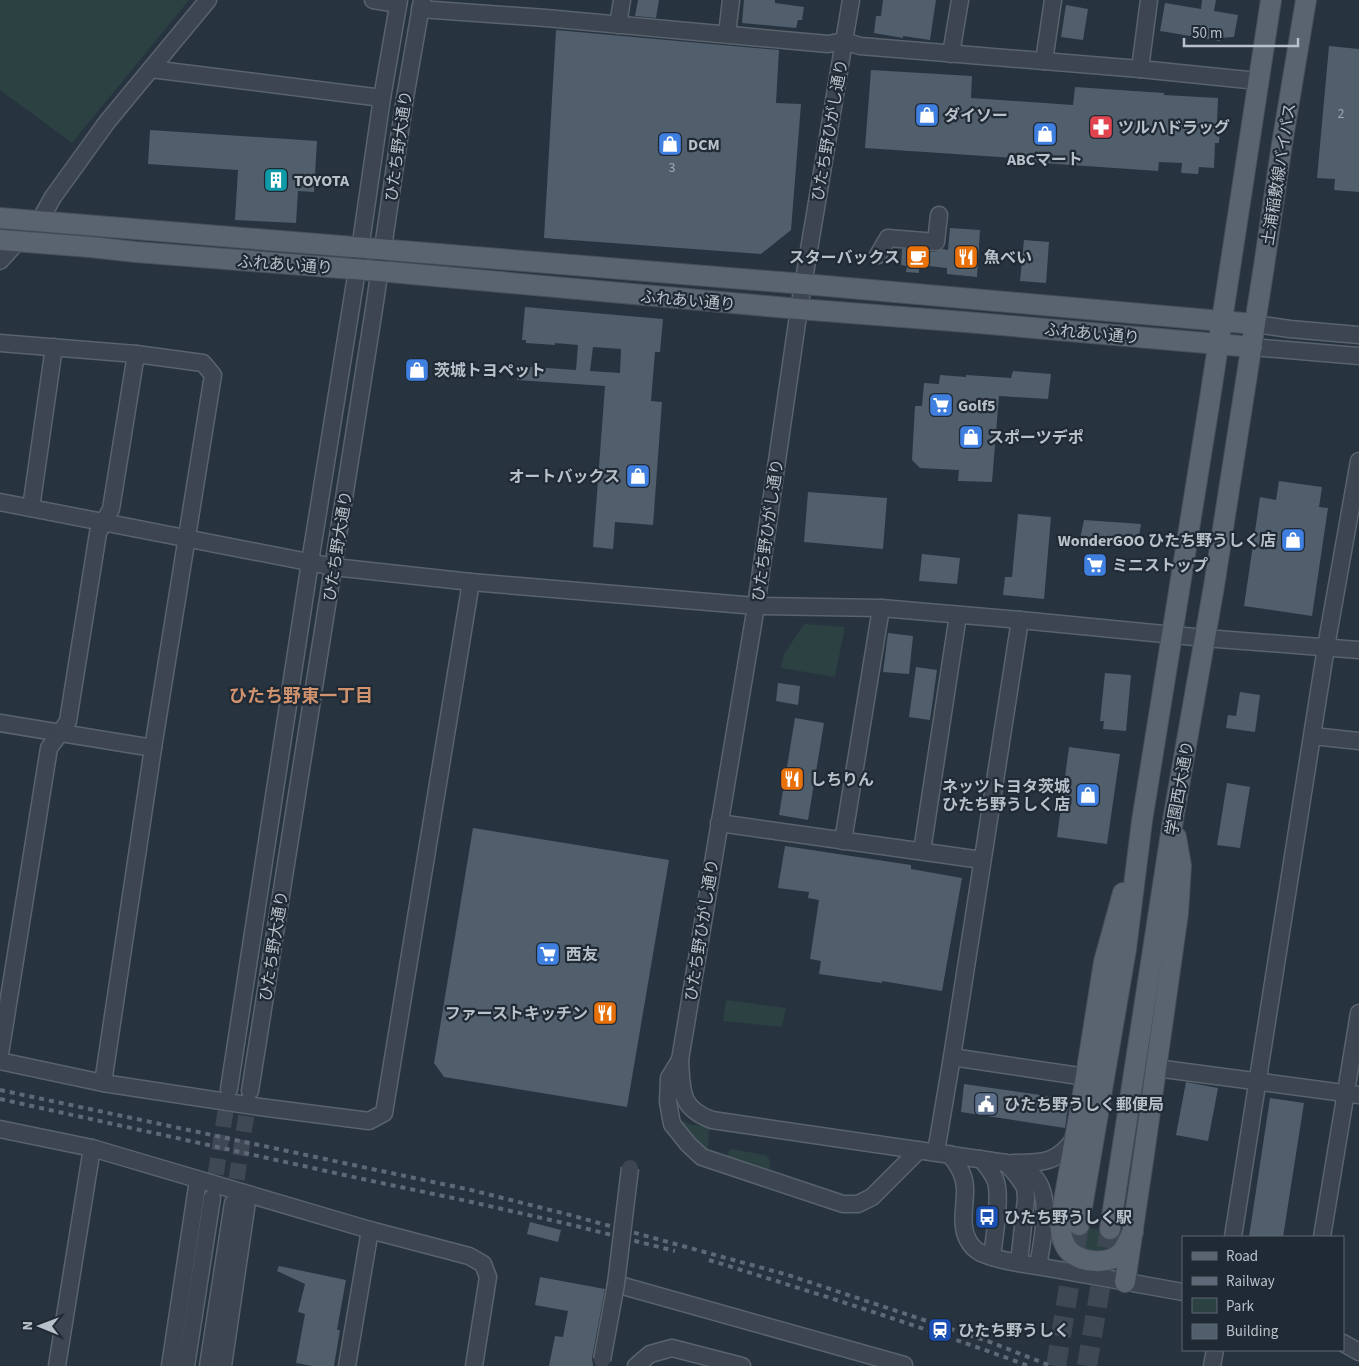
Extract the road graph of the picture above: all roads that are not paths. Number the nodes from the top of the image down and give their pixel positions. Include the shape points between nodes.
1 (208, 0) edge
2 (372, 0) edge
3 (622, 0) edge
4 (731, 0) edge
5 (850, 0) edge
6 (960, 0) edge
7 (1053, 0) edge
8 (1150, 0) edge
9 (1271, 0) edge
10 (1306, 0) edge
11 (399, 2) edge
12 (421, 5) edge
13 (618, 26) junction
14 (726, 34) junction
15 (844, 41) junction
16 (952, 54) junction
17 (1044, 61) junction
18 (151, 69) junction
19 (1140, 69) junction
20 (1258, 81) junction
21 (382, 98) junction
22 (939, 215) dead end
23 (0, 218) edge
24 (39, 222) junction
25 (9, 241) edge
26 (360, 248) junction
27 (383, 250) junction
28 (878, 255) dead end
29 (0, 261) edge
30 (357, 270) junction
31 (379, 272) junction
32 (804, 284) junction
33 (799, 310) junction
34 (1221, 321) junction
35 (1255, 324) junction
36 (1359, 335) edge
37 (0, 343) edge
38 (1218, 344) junction
39 (54, 347) junction
40 (1252, 347) junction
41 (136, 354) junction
42 (1359, 356) edge
43 (1359, 461) edge
44 (0, 502) edge
45 (31, 508) junction
46 (104, 523) junction
47 (188, 538) junction
48 (310, 562) junction
49 (334, 567) junction
50 (471, 582) junction
51 (756, 606) junction
52 (881, 608) junction
53 (958, 615) junction
54 (1020, 620) junction
55 (1172, 635) junction
56 (1205, 638) junction
57 (1326, 647) junction
58 (1359, 650) edge
59 (0, 723) edge
60 (61, 732) junction
61 (1313, 736) junction
62 (1359, 741) edge
63 (153, 748) junction
64 (1173, 820) junction
65 (1142, 821) junction
66 (719, 822) junction
67 (843, 841) junction
68 (922, 851) junction
69 (982, 860) junction
70 (1359, 1013) edge
71 (0, 1054) edge
72 (952, 1057) junction
73 (680, 1060) junction
74 (0, 1061) edge
75 (1156, 1068) junction
76 (1086, 1077) junction
77 (1257, 1082) junction
78 (103, 1083) junction
79 (229, 1089) tunnel mouth
80 (250, 1092) tunnel mouth
81 (1353, 1094) edge
82 (0, 1129) edge
83 (1075, 1137) junction
84 (92, 1148) junction
85 (919, 1150) junction
86 (943, 1153) junction
87 (981, 1159) junction
88 (1006, 1162) junction
89 (630, 1168) dead end
90 (198, 1180) junction
91 (248, 1195) junction
92 (212, 1198) tunnel mouth
93 (233, 1203) tunnel mouth
94 (1079, 1224) tunnel mouth
95 (1110, 1229) tunnel mouth
96 (370, 1230) junction
97 (1133, 1232) junction
98 (1234, 1236) edge
99 (1322, 1236) edge
100 (992, 1257) junction
101 (1019, 1263) junction
102 (1038, 1266) junction
103 (1125, 1282) junction
104 (616, 1284) junction
105 (1182, 1292) edge
106 (1344, 1344) edge
107 (1215, 1351) edge
108 (1359, 1352) edge
109 (602, 1360) dead end
110 (904, 1365) edge
111 (57, 1366) edge
112 (170, 1366) edge
113 (186, 1366) edge
114 (208, 1366) edge
115 (222, 1366) edge
116 (347, 1366) edge
117 (474, 1366) edge
118 (636, 1366) edge
119 (742, 1366) edge
120 (1212, 1366) edge

1 - 18 street
2 - 11 street
3 - 13 street
4 - 14 street
5 - 15 street, ひたち野ひがし通り
6 - 16 street
7 - 17 street
8 - 19 street
9 - 20 main road, 土浦稲敷線バイパス
10 - 35 main road, 土浦稲敷線バイパス
11 - 21 street, ひたち野大通り
12 - 13 street
12 - 27 street, ひたち野大通り
13 - 14 street
14 - 15 street via 828,44
15 - 16 street via 860,46
15 - 32 street, ひたち野ひがし通り
16 - 17 street
17 - 19 street
18 - 21 street
18 - 24 street via 107,122
19 - 20 street
20 - 34 main road, 土浦稲敷線バイパス
21 - 26 street, ひたち野大通り
22 - 28 street via 936,242 888,238
23 - 24 main road
24 - 26 main road, ふれあい通り
25 - 29 street
25 - 30 main road, ふれあい通り
26 - 27 main road, ふれあい通り
26 - 30 street, ひたち野大通り
27 - 31 street, ひたち野大通り
27 - 32 main road, ふれあい通り
30 - 31 main road, ふれあい通り
30 - 48 street, ひたち野大通り
31 - 33 main road, ふれあい通り
31 - 49 street, ひたち野大通り
32 - 33 street, ひたち野ひがし通り
32 - 34 main road, ふれあい通り
33 - 38 main road, ふれあい通り
33 - 51 street, ひたち野ひがし通り
34 - 35 main road, ふれあい通り
34 - 38 main road, 土浦稲敷線バイパス
35 - 36 street, ふれあい通り
35 - 40 main road, 土浦稲敷線バイパス
37 - 39 street
38 - 40 main road, ふれあい通り
38 - 55 main road, 学園西大通り
39 - 41 street
39 - 45 street
40 - 42 street, ふれあい通り
40 - 56 main road, 学園西大通り
41 - 46 street via 111,509
41 - 47 street via 203,364 213,375
43 - 57 street
44 - 45 street
45 - 46 street
46 - 47 street
46 - 60 street via 98,532 68,721
47 - 48 street
47 - 63 street
48 - 49 street
48 - 79 street, ひたち野大通り
49 - 50 street
49 - 80 street, ひたち野大通り
50 - 51 street
50 - 78 street via 384,1113 369,1121
51 - 52 street
51 - 66 street, ひたち野ひがし通り
52 - 53 street
52 - 67 street
53 - 54 street
53 - 68 street
54 - 55 street
54 - 69 street
55 - 56 street
55 - 65 main road, 学園西大通り
56 - 57 street
56 - 64 main road, 学園西大通り
57 - 58 street
57 - 61 street
59 - 60 street
60 - 63 street
60 - 71 street via 49,748
61 - 62 street
61 - 77 street
63 - 78 street
64 - 75 main road via 1181,866 1178,913
64 - 95 main road, 学園西大通り
65 - 76 main road via 1104,962
65 - 94 main road, 学園西大通り via 1126,949
66 - 67 street
66 - 73 street, ひたち野ひがし通り
67 - 68 street
68 - 69 street
69 - 72 street
70 - 81 street
72 - 76 street
72 - 86 street
73 - 85 street via 685,1100 701,1116
73 - 85 street via 669,1078 668,1102 672,1124 702,1157 844,1204 858,1204 872,1197
74 - 78 street
75 - 77 street
75 - 97 main road
76 - 83 main road
77 - 81 street
77 - 98 street
81 - 99 street
82 - 84 street
83 - 88 street via 1060,1155 1047,1161
83 - 97 main road via 1060,1223 1062,1239 1070,1251 1098,1261 1111,1259 1122,1252
84 - 90 street
84 - 111 street
85 - 86 street
86 - 87 street
86 - 100 street via 958,1164 964,1180 964,1226 968,1240 975,1249
87 - 88 street
87 - 100 street via 996,1183
88 - 101 street via 1025,1187
88 - 102 street via 1036,1178 1044,1195
89 - 104 street, bridge
90 - 91 street
90 - 112 street
91 - 96 street
91 - 115 street
92 - 113 street
93 - 114 street
96 - 116 street
96 - 117 street via 469,1256 483,1264 488,1277
97 - 103 main road
100 - 101 street
101 - 102 street
102 - 103 street
103 - 105 street
104 - 109 street, bridge
104 - 110 street
106 - 108 street
107 - 120 street
118 - 119 street via 650,1354 672,1348

